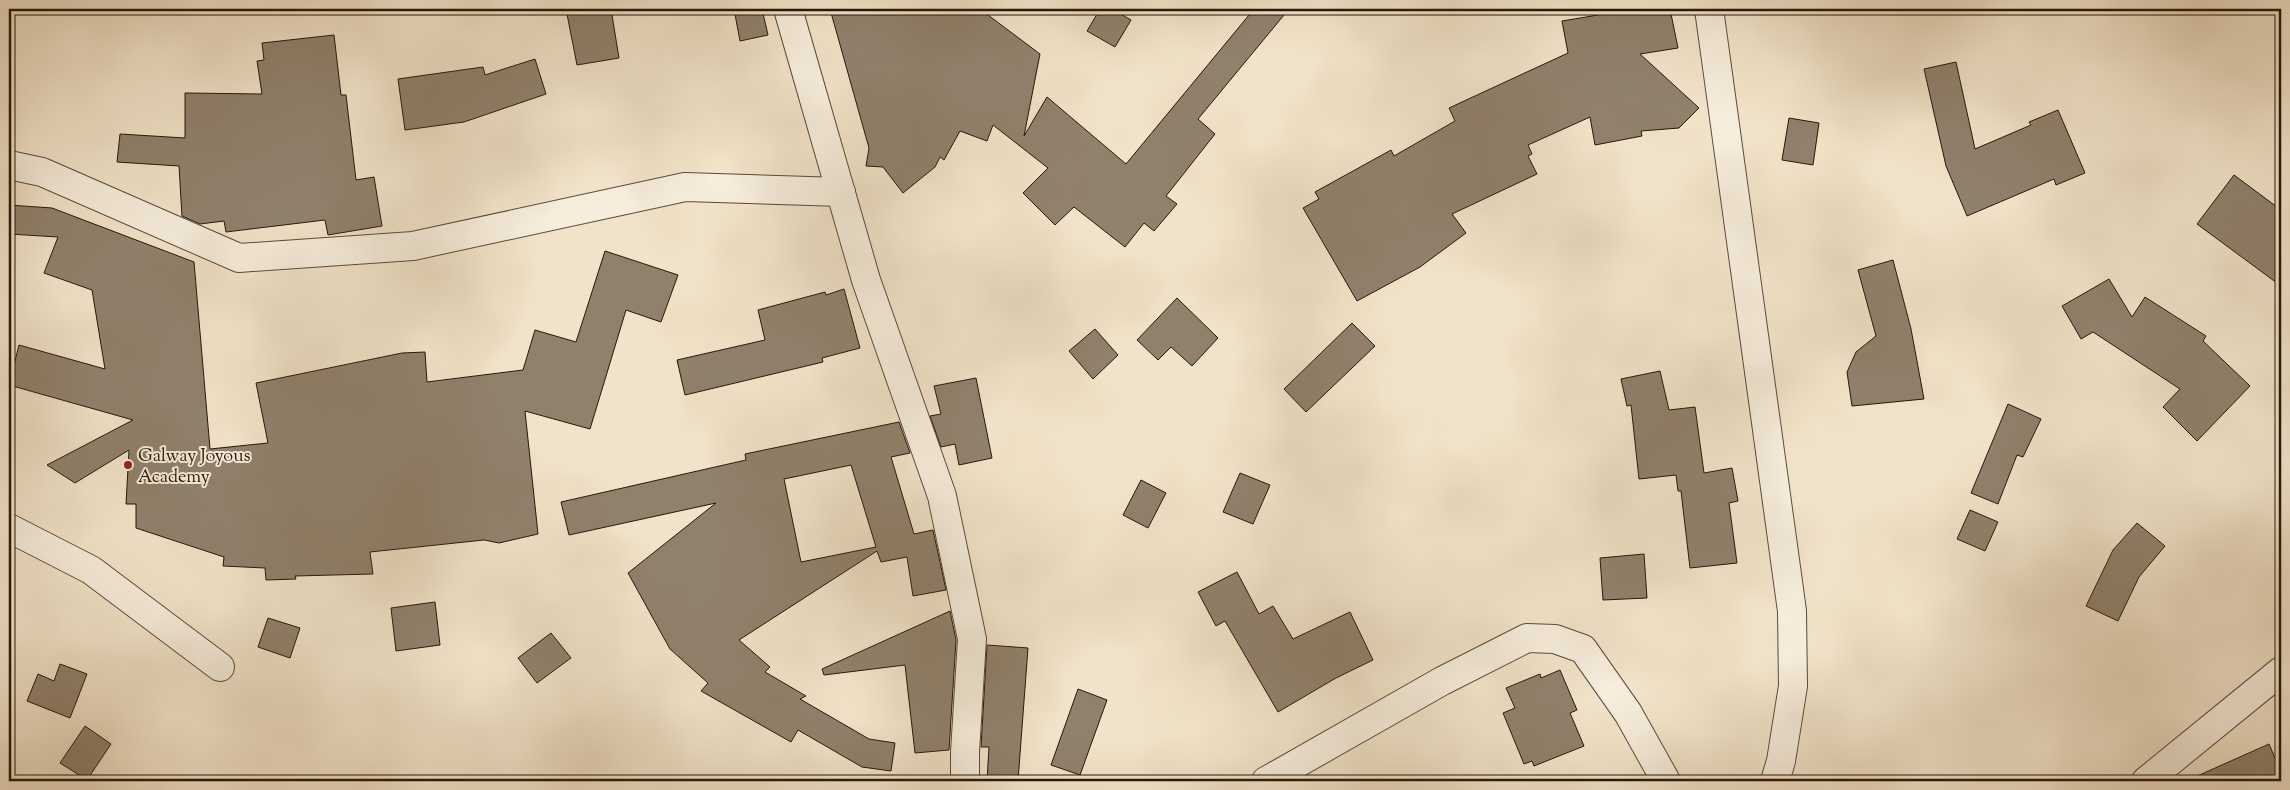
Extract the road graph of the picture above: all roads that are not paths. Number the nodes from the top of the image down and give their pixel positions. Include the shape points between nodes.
1 (788, 9) edge
2 (1709, 9) edge
3 (9, 165) edge
4 (841, 192) junction
5 (9, 528) edge
6 (220, 667) dead end
7 (2281, 671) edge
8 (965, 781) edge
9 (1266, 781) edge
10 (1666, 781) edge
11 (1774, 781) edge
12 (2146, 781) edge

1 - 4 street
2 - 11 street via 1792,611 1793,686 1781,761
3 - 4 street via 42,172 238,258 413,246 685,187
4 - 8 street via 866,280 942,496 972,639
5 - 6 street via 91,570
7 - 12 street
9 - 10 street via 1527,638 1555,639 1583,649 1628,713

